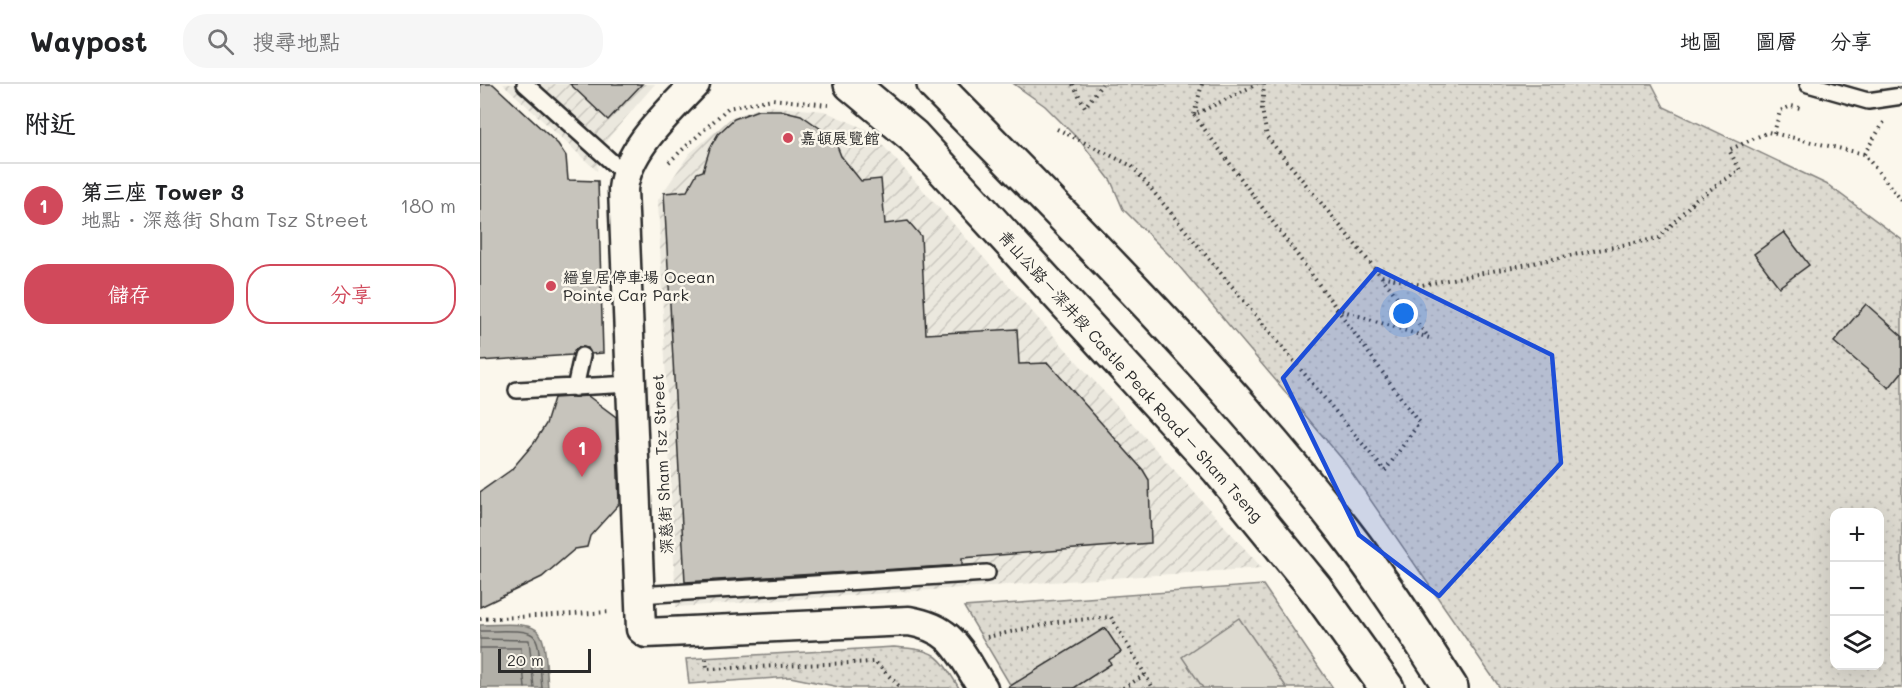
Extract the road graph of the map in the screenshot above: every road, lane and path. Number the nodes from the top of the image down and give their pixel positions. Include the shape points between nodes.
1 (525, 84) edge
2 (695, 84) edge
3 (934, 84) edge
4 (1073, 84) edge
5 (1102, 84) edge
6 (1202, 84) edge
7 (1257, 84) edge
8 (1264, 84) edge
9 (1808, 84) edge
10 (842, 95) edge
11 (1902, 96) edge
12 (1194, 115) junction
13 (1889, 115) dead end
14 (1057, 129) dead end
15 (1863, 154) junction
16 (666, 165) dead end
17 (625, 174) junction
18 (1902, 201) edge
19 (1381, 276) junction
20 (1337, 309) junction
21 (582, 356) dead end
22 (632, 384) junction
23 (575, 388) junction
24 (517, 390) dead end
25 (987, 573) dead end
26 (640, 602) junction
27 (480, 619) edge
28 (982, 638) dead end
29 (707, 669) dead end
30 (1145, 675) junction
31 (901, 688) edge
32 (983, 688) edge
33 (1123, 688) edge
34 (1153, 688) edge
35 (1387, 688) edge
36 (1451, 688) edge

1 - 17 lane
2 - 17 street, 深慈街 Sham Tsz Street via 642,145
3 - 36 main road via 1096,249 1283,456 1382,581
4 - 5 path via 1085,107
6 - 12 path
7 - 12 path
8 - 19 path via 1262,109 1267,137
9 - 11 lane via 1868,101
10 - 16 path via 772,99 728,108
10 - 35 main road, 青山公路－深井段 Castle Peak Road – Sham Tseng via 913,136 1218,469 1309,580
12 - 20 path
13 - 15 path
14 - 20 path via 1132,166 1385,471 1419,423
15 - 18 path
15 - 19 path via 1768,132 1729,150 1740,170 1696,199 1659,238 1422,285
17 - 22 street, 深慈街 Sham Tsz Street
19 - 20 path via 1429,338
21 - 23 lane
22 - 23 lane
22 - 26 street, 深慈街 Sham Tsz Street
23 - 24 lane
25 - 26 lane
26 - 27 path
26 - 32 street, 深慈街 Sham Tsz Street via 641,629 646,633 909,621 930,625 944,632
28 - 30 path via 1057,622 1111,616
29 - 31 path via 875,662
30 - 33 path
30 - 34 path

